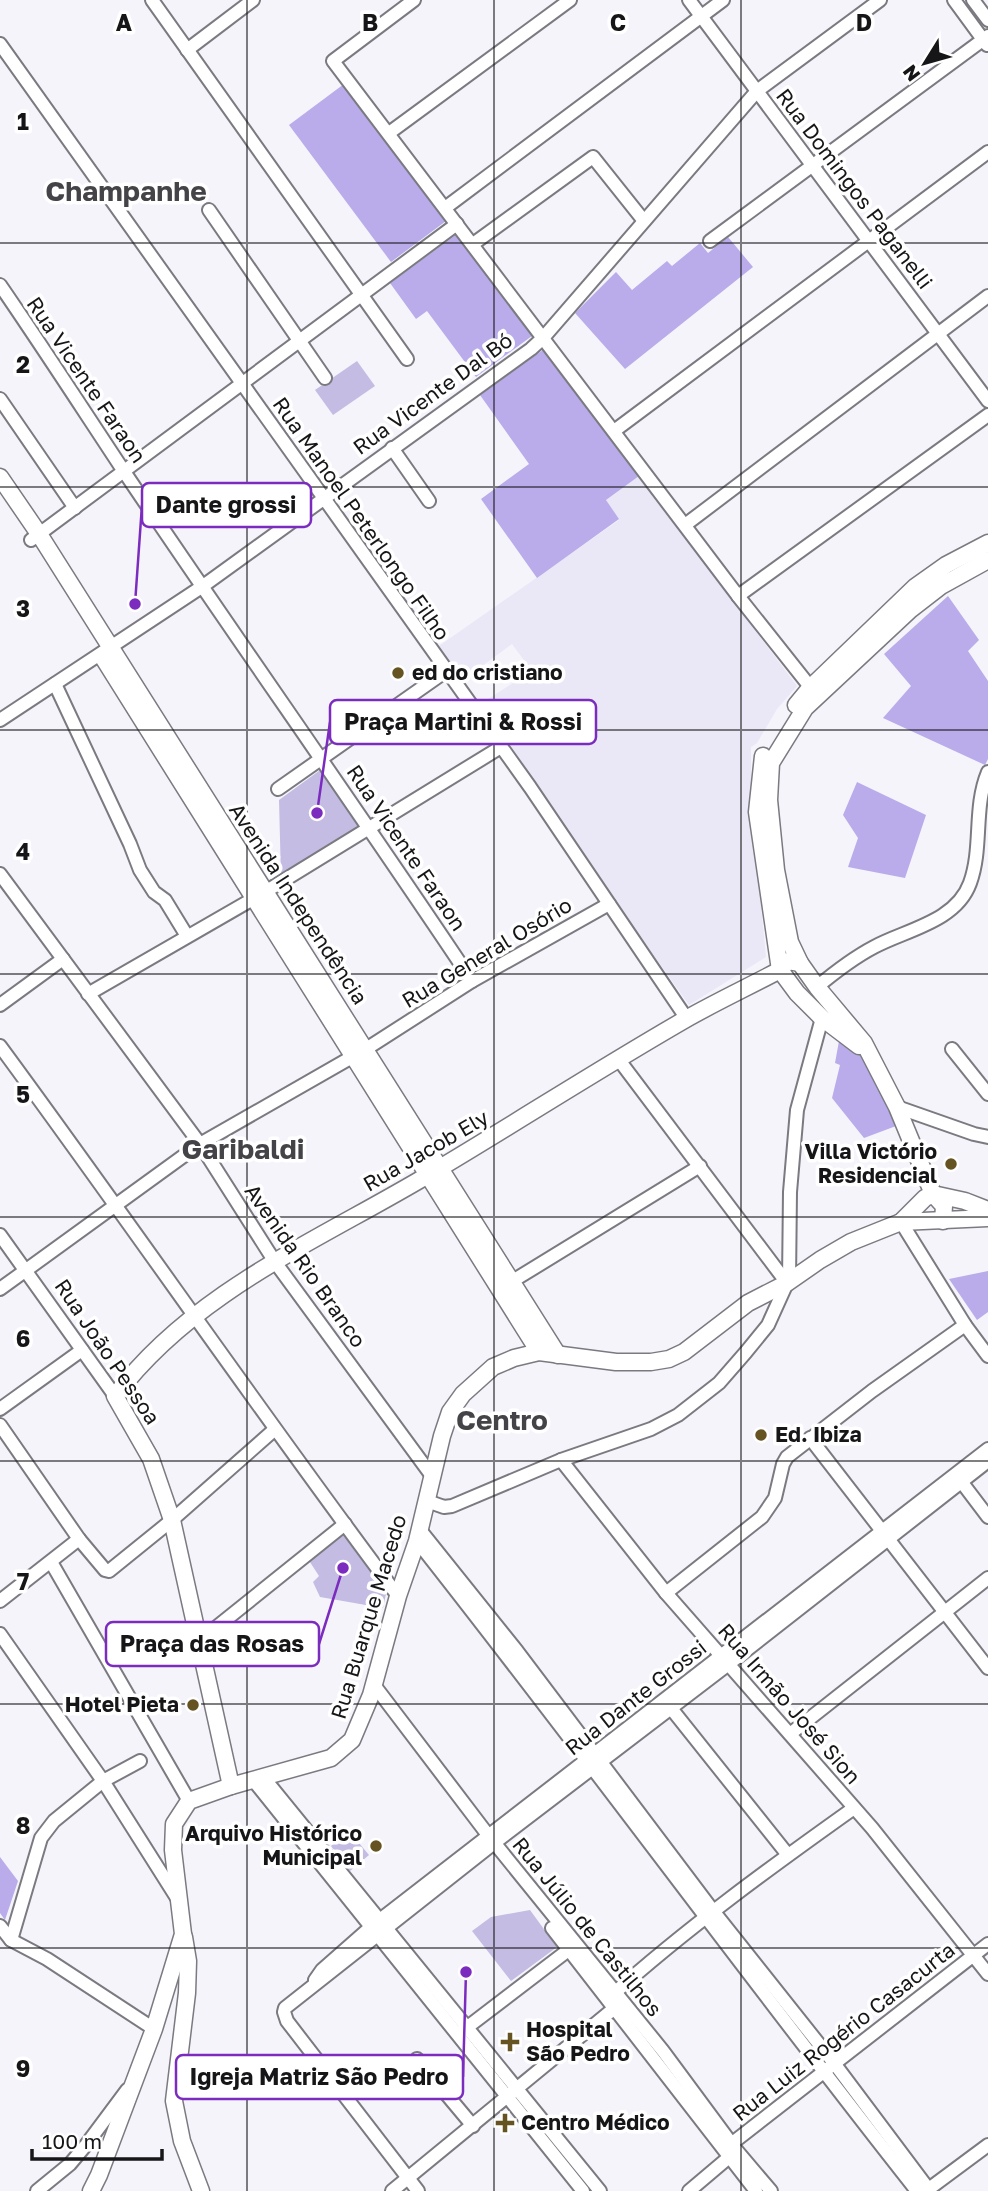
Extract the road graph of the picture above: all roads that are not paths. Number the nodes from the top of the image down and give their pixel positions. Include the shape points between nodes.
1 (152, 0) edge
2 (253, 0) edge
3 (414, 0) edge
4 (570, 0) edge
5 (689, 0) edge
6 (723, 0) edge
7 (880, 0) edge
8 (954, 0) edge
9 (973, 0) edge
10 (701, 16) junction
11 (988, 20) edge
12 (987, 40) edge
13 (0, 44) edge
14 (187, 50) junction
15 (757, 91) junction
16 (389, 133) junction
17 (988, 152) edge
18 (812, 165) junction
19 (445, 208) junction
20 (209, 211) dead end
21 (643, 221) junction
22 (457, 224) junction
23 (869, 240) junction
24 (710, 241) dead end
25 (472, 244) junction
26 (0, 285) edge
27 (360, 295) junction
28 (988, 296) edge
29 (938, 334) junction
30 (543, 338) junction
31 (299, 341) junction
32 (407, 359) dead end
33 (325, 378) dead end
34 (242, 383) junction
35 (0, 399) edge
36 (988, 401) edge
37 (988, 415) edge
38 (614, 431) junction
39 (392, 447) junction
40 (124, 471) junction
41 (0, 477) edge
42 (0, 494) edge
43 (323, 497) junction
44 (429, 501) dead end
45 (75, 508) junction
46 (684, 525) junction
47 (35, 537) junction
48 (988, 543) edge
49 (988, 560) edge
50 (203, 586) junction
51 (738, 596) junction
52 (106, 651) junction
53 (446, 671) junction
54 (55, 684) junction
55 (814, 692) junction
56 (0, 720) edge
57 (500, 747) junction
58 (321, 758) junction
59 (988, 772) edge
60 (278, 789) dead end
61 (370, 828) junction
62 (978, 841) junction
63 (988, 853) edge
64 (0, 874) edge
65 (260, 895) junction
66 (609, 904) junction
67 (187, 936) junction
68 (63, 959) junction
69 (800, 962) junction
70 (780, 970) junction
71 (472, 981) junction
72 (817, 987) junction
73 (797, 993) junction
74 (88, 994) junction
75 (0, 1005) edge
76 (822, 1018) junction
77 (687, 1019) junction
78 (0, 1045) edge
79 (952, 1049) dead end
80 (360, 1052) junction
81 (870, 1054) junction
82 (619, 1060) junction
83 (988, 1094) edge
84 (897, 1107) junction
85 (988, 1136) edge
86 (201, 1144) junction
87 (700, 1166) junction
88 (435, 1171) junction
89 (933, 1194) junction
90 (117, 1204) junction
91 (988, 1210) edge
92 (988, 1218) edge
93 (938, 1221) junction
94 (901, 1222) junction
95 (0, 1235) edge
96 (275, 1262) junction
97 (25, 1270) junction
98 (511, 1282) junction
99 (788, 1282) junction
100 (0, 1289) edge
101 (195, 1314) junction
102 (965, 1325) junction
103 (82, 1350) junction
104 (539, 1352) junction
105 (558, 1355) junction
106 (988, 1356) edge
107 (115, 1396) junction
108 (0, 1409) edge
109 (0, 1425) edge
110 (274, 1430) junction
111 (810, 1438) junction
112 (988, 1449) edge
113 (561, 1460) junction
114 (988, 1461) edge
115 (432, 1476) junction
116 (958, 1478) junction
117 (427, 1501) junction
118 (988, 1517) edge
119 (172, 1520) junction
120 (345, 1524) junction
121 (418, 1535) junction
122 (885, 1535) junction
123 (79, 1539) junction
124 (51, 1562) junction
125 (988, 1578) edge
126 (666, 1593) junction
127 (398, 1596) junction
128 (0, 1601) edge
129 (945, 1613) junction
130 (0, 1634) edge
131 (198, 1642) junction
132 (726, 1659) junction
133 (988, 1668) edge
134 (373, 1690) junction
135 (668, 1704) junction
136 (790, 1734) junction
137 (140, 1761) dead end
138 (593, 1761) junction
139 (259, 1780) junction
140 (103, 1781) junction
141 (231, 1786) junction
142 (190, 1801) junction
143 (854, 1808) junction
144 (488, 1841) junction
145 (788, 1855) junction
146 (181, 1903) junction
147 (710, 1915) junction
148 (0, 1926) edge
149 (379, 1927) junction
150 (183, 1934) junction
151 (11, 1940) junction
152 (988, 1944) edge
153 (572, 1947) junction
154 (974, 1955) junction
155 (988, 1974) edge
156 (615, 2000) junction
157 (154, 2029) junction
158 (462, 2031) junction
159 (417, 2059) dead end
160 (834, 2063) junction
161 (823, 2072) junction
162 (132, 2084) junction
163 (513, 2094) junction
164 (862, 2111) junction
165 (473, 2126) junction
166 (988, 2145) edge
167 (730, 2150) junction
168 (571, 2164) junction
169 (409, 2178) junction
170 (37, 2191) edge
171 (91, 2191) edge
172 (201, 2191) edge
173 (392, 2191) edge
174 (418, 2191) edge
175 (583, 2191) edge
176 (600, 2191) edge
177 (689, 2191) edge
178 (756, 2191) edge
179 (771, 2191) edge
180 (925, 2191) edge

1 - 14 street
2 - 14 street
3 - 16 street via 334,61
4 - 16 street
5 - 10 street, Rua Domingos Paganelli
6 - 10 street
7 - 15 street, Rua Vicente Dal Bó
8 - 12 street
9 - 11 street
10 - 15 street, Rua Domingos Paganelli
10 - 19 street
12 - 18 street
13 - 34 street, Rua Manoel Peterlongo Filho
14 - 27 street
15 - 18 street, Rua Domingos Paganelli
15 - 21 street, Rua Vicente Dal Bó
16 - 19 street
17 - 23 street
18 - 23 street, Rua Domingos Paganelli
18 - 24 street
19 - 22 street
20 - 31 street
21 - 25 street via 593,157
21 - 30 street, Rua Vicente Dal Bó
22 - 25 street
22 - 27 street
23 - 29 street, Rua Domingos Paganelli
23 - 38 street
25 - 30 street
26 - 40 street, Rua Vicente Faraon
27 - 31 street
27 - 32 street
28 - 29 street
29 - 36 street, Rua Domingos Paganelli
29 - 46 street
30 - 38 street
30 - 39 street, Rua Vicente Dal Bó
31 - 33 street
31 - 34 street
34 - 40 street
34 - 43 street, Rua Manoel Peterlongo Filho
35 - 45 street
37 - 51 street
38 - 46 street
39 - 43 street, Rua Vicente Dal Bó
39 - 44 street
40 - 45 street
40 - 50 street, Rua Vicente Faraon
41 - 47 main road, Avenida Independência
42 - 47 main road, Avenida Independência
43 - 50 street, Rua Vicente Dal Bó
43 - 53 street, Rua Manoel Peterlongo Filho
45 - 47 street
46 - 51 street
47 - 52 main road, Avenida Independência
48 - 55 main road via 915,587
49 - 55 main road via 941,586
50 - 52 street, Rua Vicente Dal Bó
50 - 58 street, Rua Vicente Faraon
51 - 55 street
52 - 54 street, Rua Vicente Dal Bó
52 - 65 main road, Avenida Independência
53 - 57 street, Rua Manoel Peterlongo Filho
53 - 58 street
54 - 56 street, Rua Vicente Dal Bó
54 - 67 street via 140,870
55 - 69 main road via 771,763 769,800 785,919
55 - 70 main road via 780,725 761,759 757,813
57 - 61 street
57 - 66 street, Rua Manoel Peterlongo Filho
58 - 60 street
58 - 61 street, Rua Vicente Faraon
59 - 62 street via 979,809
61 - 65 street
61 - 71 street, Rua Vicente Faraon
62 - 63 street
62 - 72 street via 968,887 956,903 934,920 845,964
64 - 68 street, Avenida Rio Branco
65 - 67 street
65 - 80 main road, Avenida Independência
66 - 71 street, Rua General Osório
66 - 77 street, Rua Manoel Peterlongo Filho
67 - 74 street
68 - 74 street, Avenida Rio Branco
68 - 75 street
69 - 70 main road, Rua Jacob Ely via 788,961
69 - 72 main road
70 - 73 main road
70 - 77 main road, Rua Jacob Ely
71 - 80 street, Rua General Osório
72 - 73 main road via 808,996
72 - 81 main road
73 - 76 main road
74 - 86 street, Avenida Rio Branco
76 - 81 main road
76 - 99 street via 797,1110
77 - 82 main road, Rua Jacob Ely
78 - 90 street
79 - 83 street
80 - 86 street, Rua General Osório
80 - 88 main road, Avenida Independência
81 - 84 main road
82 - 87 street
82 - 88 main road, Rua Jacob Ely
84 - 85 street
84 - 89 main road
86 - 90 street, Rua General Osório
86 - 96 street, Avenida Rio Branco
87 - 98 street
87 - 99 street
88 - 96 main road, Rua Jacob Ely
88 - 98 main road, Avenida Independência
88 - 104 main road, Avenida Independência
89 - 91 main road
89 - 93 main road via 926,1204 928,1215
89 - 94 main road
90 - 97 street, Rua General Osório
90 - 101 street
92 - 93 main road
93 - 94 main road
94 - 99 main road via 851,1242
94 - 102 street
95 - 97 street, Rua João Pessoa
96 - 101 main road, Rua Jacob Ely
96 - 115 street, Avenida Rio Branco
97 - 100 street, Rua General Osório
97 - 103 street, Rua João Pessoa
98 - 105 main road, Avenida Independência
99 - 105 main road via 748,1303 668,1359 616,1362
99 - 113 street via 768,1325 719,1383 678,1415 650,1429
101 - 107 main road, Rua Jacob Ely via 150,1353
101 - 110 street
102 - 106 street
102 - 111 street
103 - 107 street, Rua João Pessoa
103 - 108 street
104 - 105 main road
104 - 115 main road, Rua Buarque Macedo via 493,1367 463,1394 450,1412
107 - 119 main road, Rua João Pessoa via 151,1459
109 - 123 street
110 - 119 street
110 - 120 street
111 - 122 street
111 - 126 street via 783,1464 771,1507
112 - 116 street, Rua Dante Grossi
113 - 117 street via 452,1506
113 - 126 street, Rua Irmão José Sion
114 - 116 street, Rua Dante Grossi
115 - 117 main road, Rua Buarque Macedo
116 - 118 street
116 - 122 street, Rua Dante Grossi
117 - 121 main road, Rua Buarque Macedo
119 - 123 street via 114,1568 104,1570
119 - 131 main road, Rua João Pessoa
120 - 127 street
120 - 131 street
121 - 127 main road, Rua Buarque Macedo
121 - 138 street
122 - 129 street
122 - 132 street, Rua Dante Grossi
123 - 124 street
124 - 128 street
124 - 142 street
125 - 129 street
126 - 132 street, Rua Irmão José Sion
127 - 134 main road, Rua Buarque Macedo
129 - 133 street
129 - 136 street
130 - 140 street
131 - 141 main road, Rua João Pessoa
132 - 135 street, Rua Dante Grossi
132 - 136 street, Rua Irmão José Sion
134 - 139 main road, Rua Buarque Macedo via 352,1740 343,1750
134 - 144 street, Rua Júlio de Castilhos
135 - 138 street, Rua Dante Grossi
135 - 145 street
136 - 143 street, Rua Irmão José Sion
137 - 140 street
138 - 144 street, Rua Dante Grossi
138 - 147 street
139 - 141 main road, Rua Buarque Macedo
139 - 149 street
140 - 146 street
140 - 151 street via 54,1821 41,1838
141 - 142 main road, Rua Buarque Macedo
142 - 146 main road via 178,1816 172,1836
143 - 145 street
143 - 154 street, Rua Irmão José Sion
144 - 149 street, Rua Dante Grossi
144 - 153 street, Rua Júlio de Castilhos
145 - 147 street
146 - 150 main road
147 - 156 street
147 - 160 street
147 - 161 street
148 - 151 street
149 - 158 street
149 - 169 street, Rua Dante Grossi via 322,1970 285,2008 284,2016
150 - 157 main road
150 - 172 main road via 187,1993 174,2101 182,2141
151 - 157 street
152 - 154 street, Rua Luiz Rogério Casacurta
153 - 156 street, Rua Júlio de Castilhos
153 - 158 street
154 - 155 street, Rua Irmão José Sion
154 - 160 street, Rua Luiz Rogério Casacurta
156 - 163 street
156 - 167 street, Rua Júlio de Castilhos via 663,2051
157 - 162 main road
158 - 163 street
159 - 165 street
160 - 161 street, Rua Luiz Rogério Casacurta
160 - 164 street
161 - 164 street
161 - 167 street, Rua Luiz Rogério Casacurta
162 - 170 street via 86,2146
162 - 171 main road
163 - 165 street
163 - 168 street
164 - 180 street
165 - 169 street
166 - 180 street
167 - 177 street, Rua Luiz Rogério Casacurta
167 - 178 street, Rua Júlio de Castilhos
167 - 179 street, Rua Júlio de Castilhos
168 - 175 street
168 - 176 street
169 - 173 street
169 - 174 street

